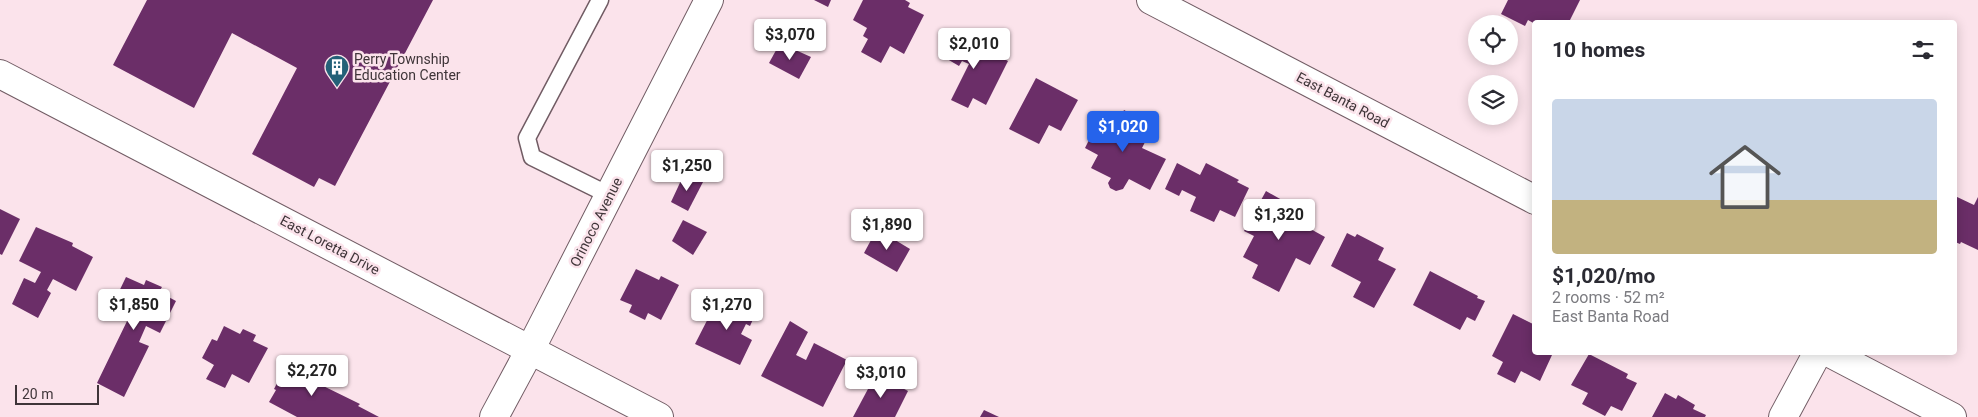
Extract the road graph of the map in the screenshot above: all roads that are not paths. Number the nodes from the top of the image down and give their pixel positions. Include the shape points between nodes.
1 (600, 0) edge
2 (709, 0) edge
3 (1151, 0) edge
4 (0, 74) edge
5 (609, 196) junction
6 (1532, 198) edge
7 (530, 350) junction
8 (1816, 355) edge
9 (1834, 355) edge
10 (494, 417) edge
11 (659, 417) edge
12 (1783, 417) edge
13 (1952, 417) edge

1 - 5 lane via 527,138 532,157
2 - 5 street, Orinoco Avenue
3 - 6 street, East Banta Road
4 - 7 street, East Loretta Drive
5 - 7 street, Orinoco Avenue
7 - 10 street, Orinoco Avenue
7 - 11 street, East Loretta Drive
8 - 12 street
9 - 13 street

